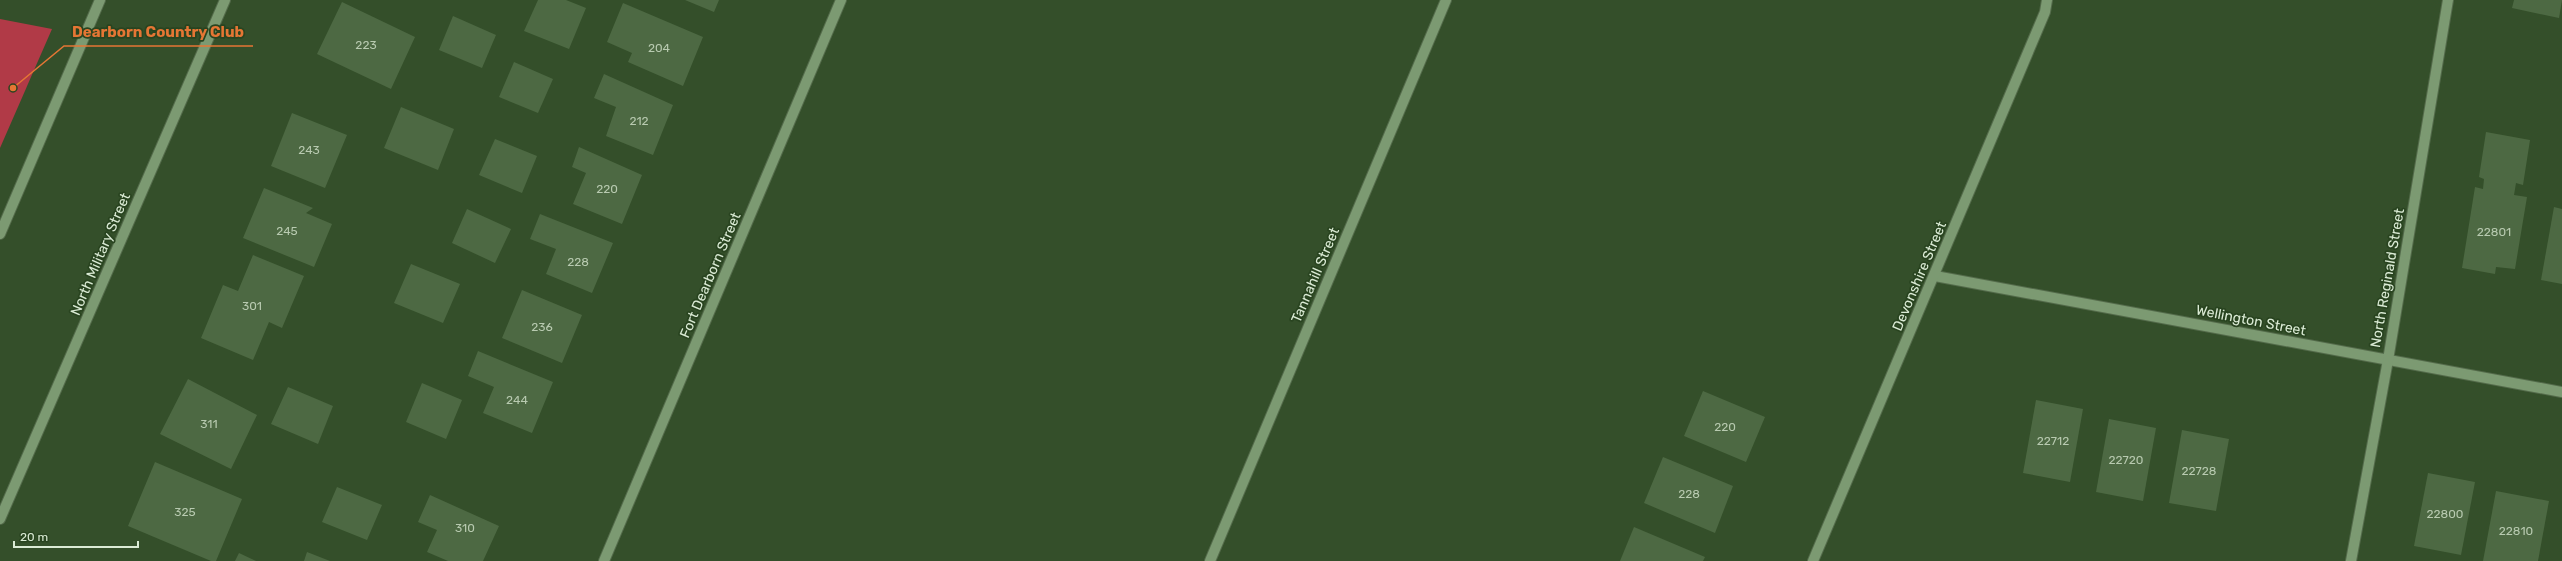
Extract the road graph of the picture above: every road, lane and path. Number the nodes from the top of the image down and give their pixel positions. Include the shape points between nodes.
1 (100, 0) edge
2 (225, 0) edge
3 (840, 0) edge
4 (1446, 0) edge
5 (2047, 0) edge
6 (2448, 0) edge
7 (0, 234) edge
8 (1935, 276) junction
9 (2388, 360) junction
10 (2562, 392) edge
11 (0, 519) edge
12 (604, 561) edge
13 (1210, 561) edge
14 (1813, 561) edge
15 (2351, 561) edge

1 - 7 street
2 - 11 street, North Military Street
3 - 12 street, Fort Dearborn Street
4 - 13 street, Tannahill Street
5 - 8 street, Devonshire Street via 2045,12
6 - 9 street, North Reginald Street
8 - 9 street, Wellington Street
8 - 14 street, Devonshire Street
9 - 10 street, Wellington Street
9 - 15 street, North Reginald Street

